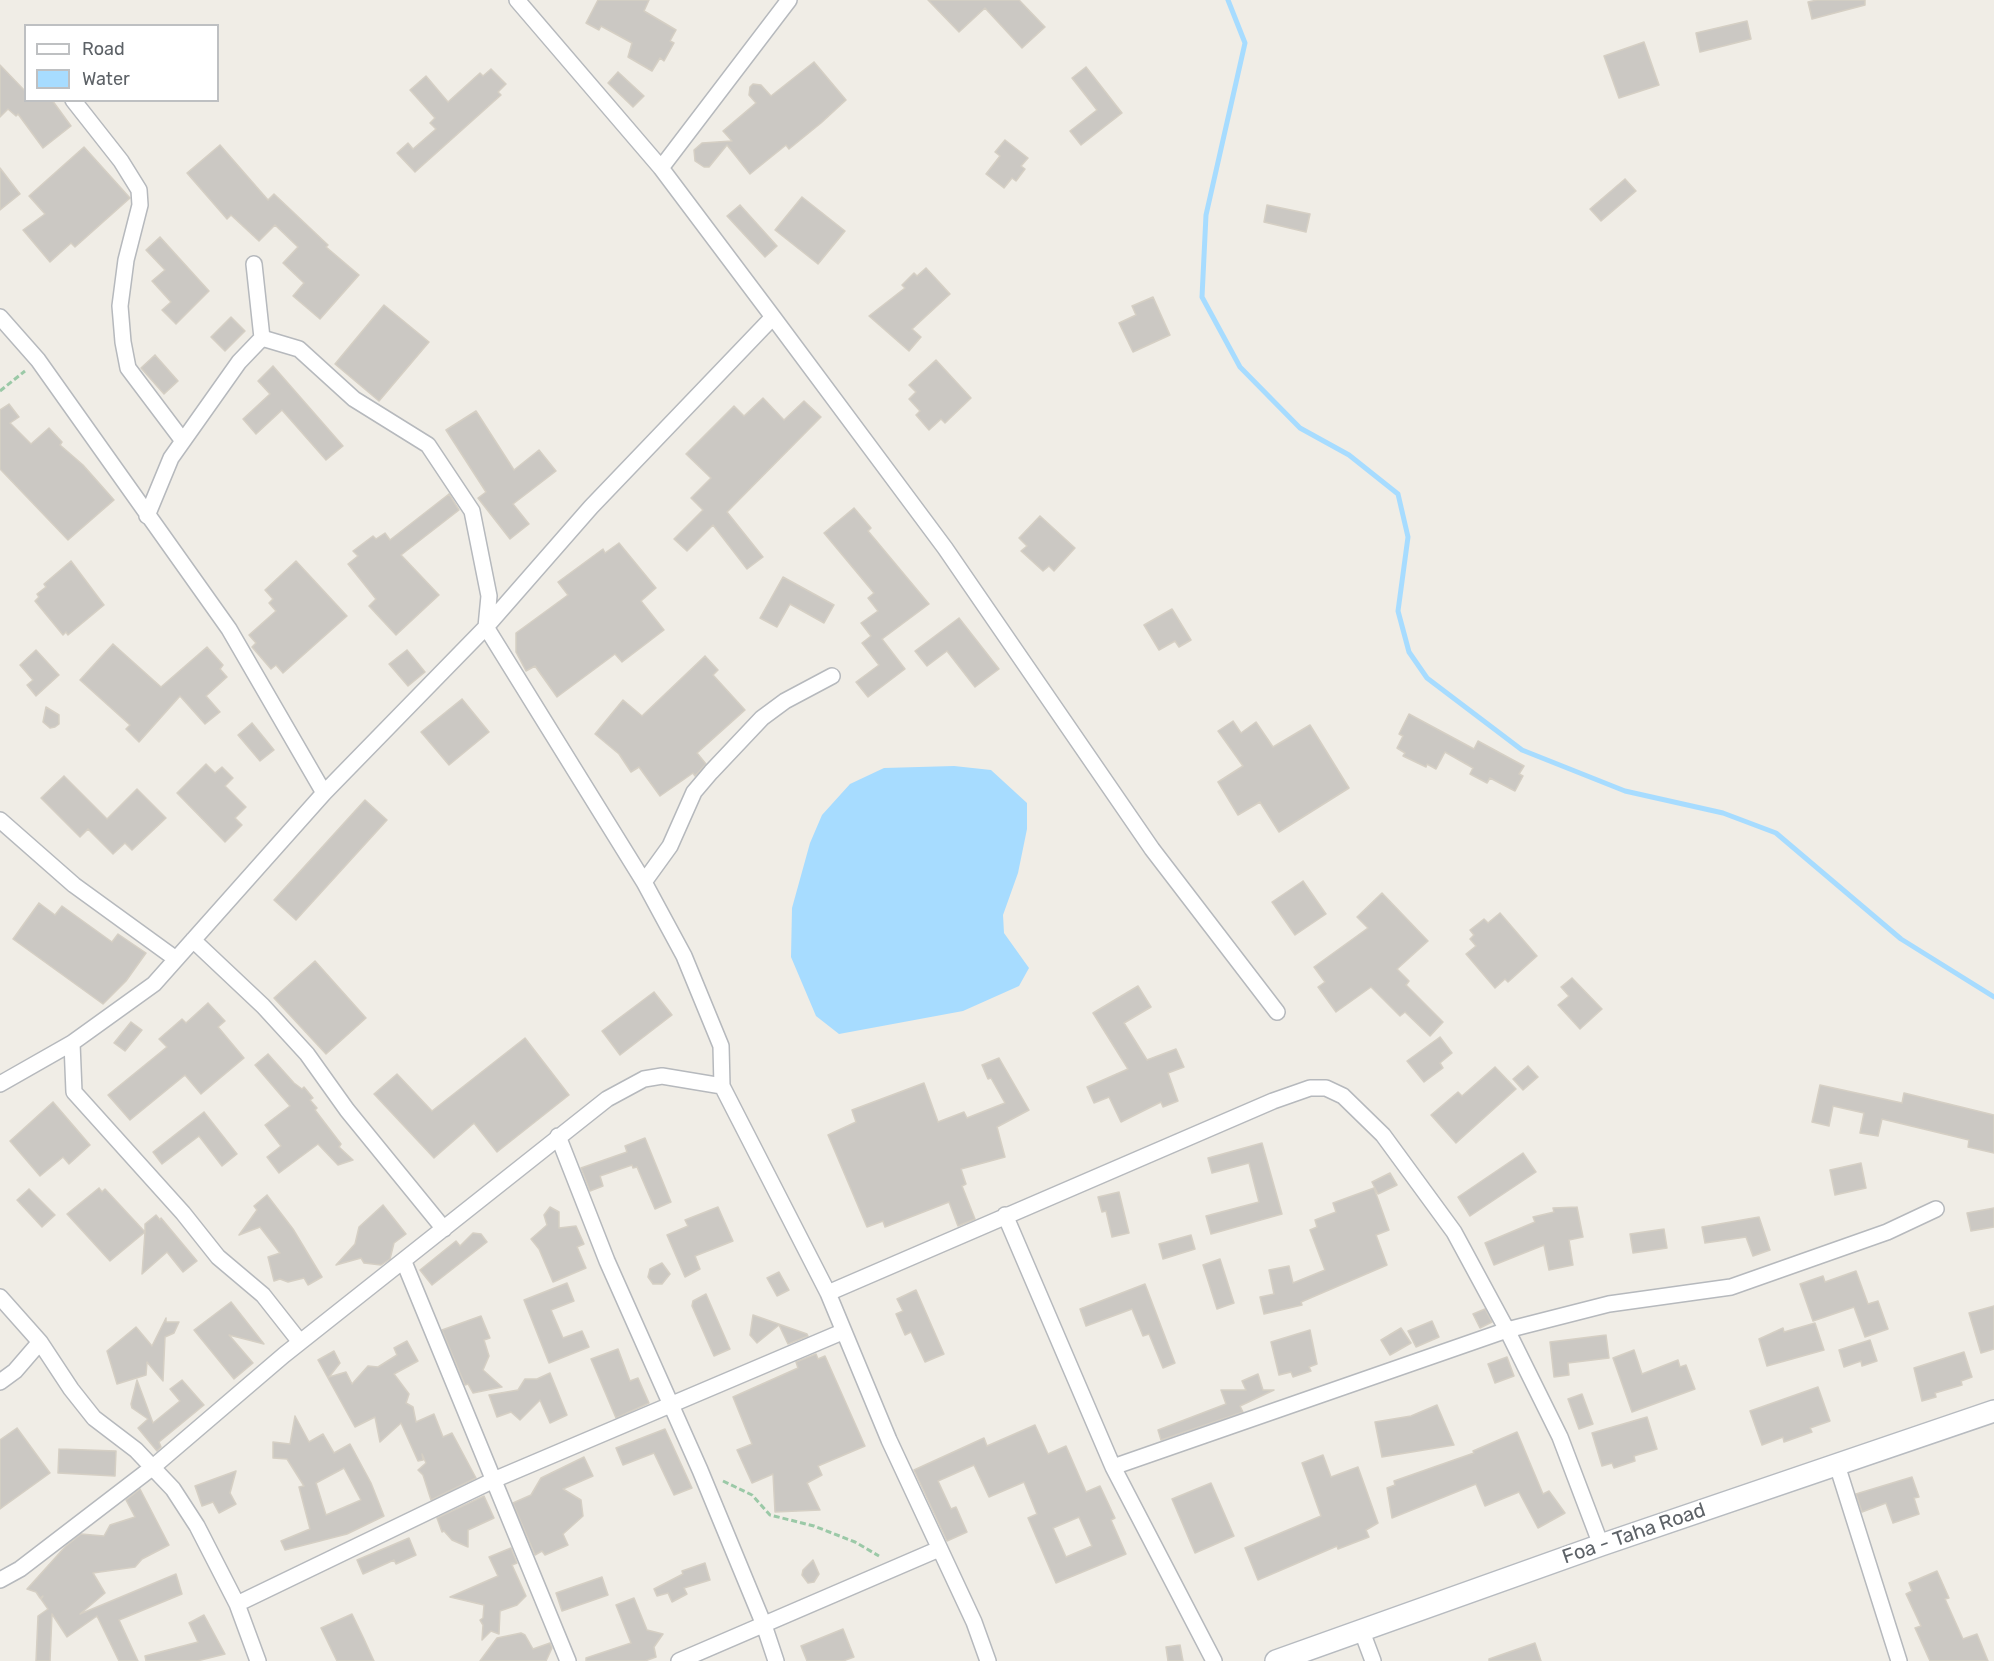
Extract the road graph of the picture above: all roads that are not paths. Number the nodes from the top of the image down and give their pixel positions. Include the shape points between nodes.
1 (517, 0) edge
2 (789, 0) edge
3 (75, 102) edge
4 (661, 168) junction
5 (254, 264) dead end
6 (0, 317) edge
7 (773, 317) junction
8 (262, 338) junction
9 (183, 441) junction
10 (147, 516) junction
11 (486, 627) junction
12 (832, 676) dead end
13 (324, 793) junction
14 (0, 820) edge
15 (644, 882) junction
16 (193, 940) junction
17 (176, 959) junction
18 (1277, 1012) dead end
19 (72, 1043) junction
20 (3, 1077) edge
21 (722, 1086) junction
22 (558, 1136) junction
23 (1936, 1209) dead end
24 (1005, 1215) junction
25 (444, 1229) junction
26 (404, 1262) junction
27 (828, 1293) junction
28 (0, 1297) edge
29 (1507, 1330) junction
30 (842, 1332) junction
31 (40, 1342) junction
32 (300, 1342) junction
33 (0, 1382) edge
34 (672, 1404) junction
35 (1994, 1411) edge
36 (1837, 1465) junction
37 (153, 1467) junction
38 (1113, 1467) junction
39 (496, 1479) junction
40 (1601, 1545) junction
41 (939, 1548) junction
42 (0, 1580) edge
43 (237, 1604) junction
44 (764, 1624) junction
45 (1361, 1629) junction
46 (258, 1661) edge
47 (568, 1661) edge
48 (679, 1661) edge
49 (776, 1661) edge
50 (988, 1661) edge
51 (1214, 1661) edge
52 (1276, 1661) edge
53 (1373, 1661) edge
54 (1899, 1661) edge

1 - 4 street
2 - 4 street
3 - 9 street via 139,190 140,205 126,260 120,306 124,351 128,368
4 - 7 street
5 - 8 street
6 - 10 street via 38,360
7 - 11 street via 591,507
7 - 18 street via 945,548 1152,849
8 - 9 street via 238,362
8 - 11 street via 299,349 354,399 428,445 472,511 489,596
9 - 10 street via 171,458
10 - 13 street via 229,629
11 - 13 street
11 - 15 street
12 - 15 street via 762,718 711,772 694,792 670,846
13 - 16 street
14 - 17 street via 74,885
15 - 21 street via 710,1013 721,1046
16 - 17 street
16 - 25 street via 308,1054 347,1110
17 - 19 street via 154,984
19 - 20 street
19 - 32 street via 74,1092 218,1257 263,1295
21 - 22 street via 662,1076 644,1079 608,1099
21 - 27 street
22 - 25 street
22 - 34 street via 607,1261
23 - 29 street via 1887,1232 1731,1287 1609,1304
24 - 27 street
24 - 29 street via 1273,1101 1310,1088 1326,1088 1342,1096 1390,1143 1454,1232
24 - 38 street
25 - 26 street
26 - 32 street
26 - 39 street
27 - 30 street
28 - 31 street
29 - 38 street
29 - 40 street via 1560,1437
30 - 34 street
30 - 41 street
31 - 33 street
31 - 37 street via 94,1418
32 - 37 street
34 - 39 street
34 - 44 street
35 - 36 street, Foa - Taha Road
36 - 40 street, Foa - Taha Road
36 - 54 street
37 - 42 street via 20,1569
37 - 43 street via 197,1526
38 - 51 street
39 - 43 street
39 - 47 street
40 - 45 street, Foa - Taha Road
41 - 44 street
41 - 50 street
43 - 46 street
44 - 48 street
44 - 49 street
45 - 52 street, Foa - Taha Road
45 - 53 street

